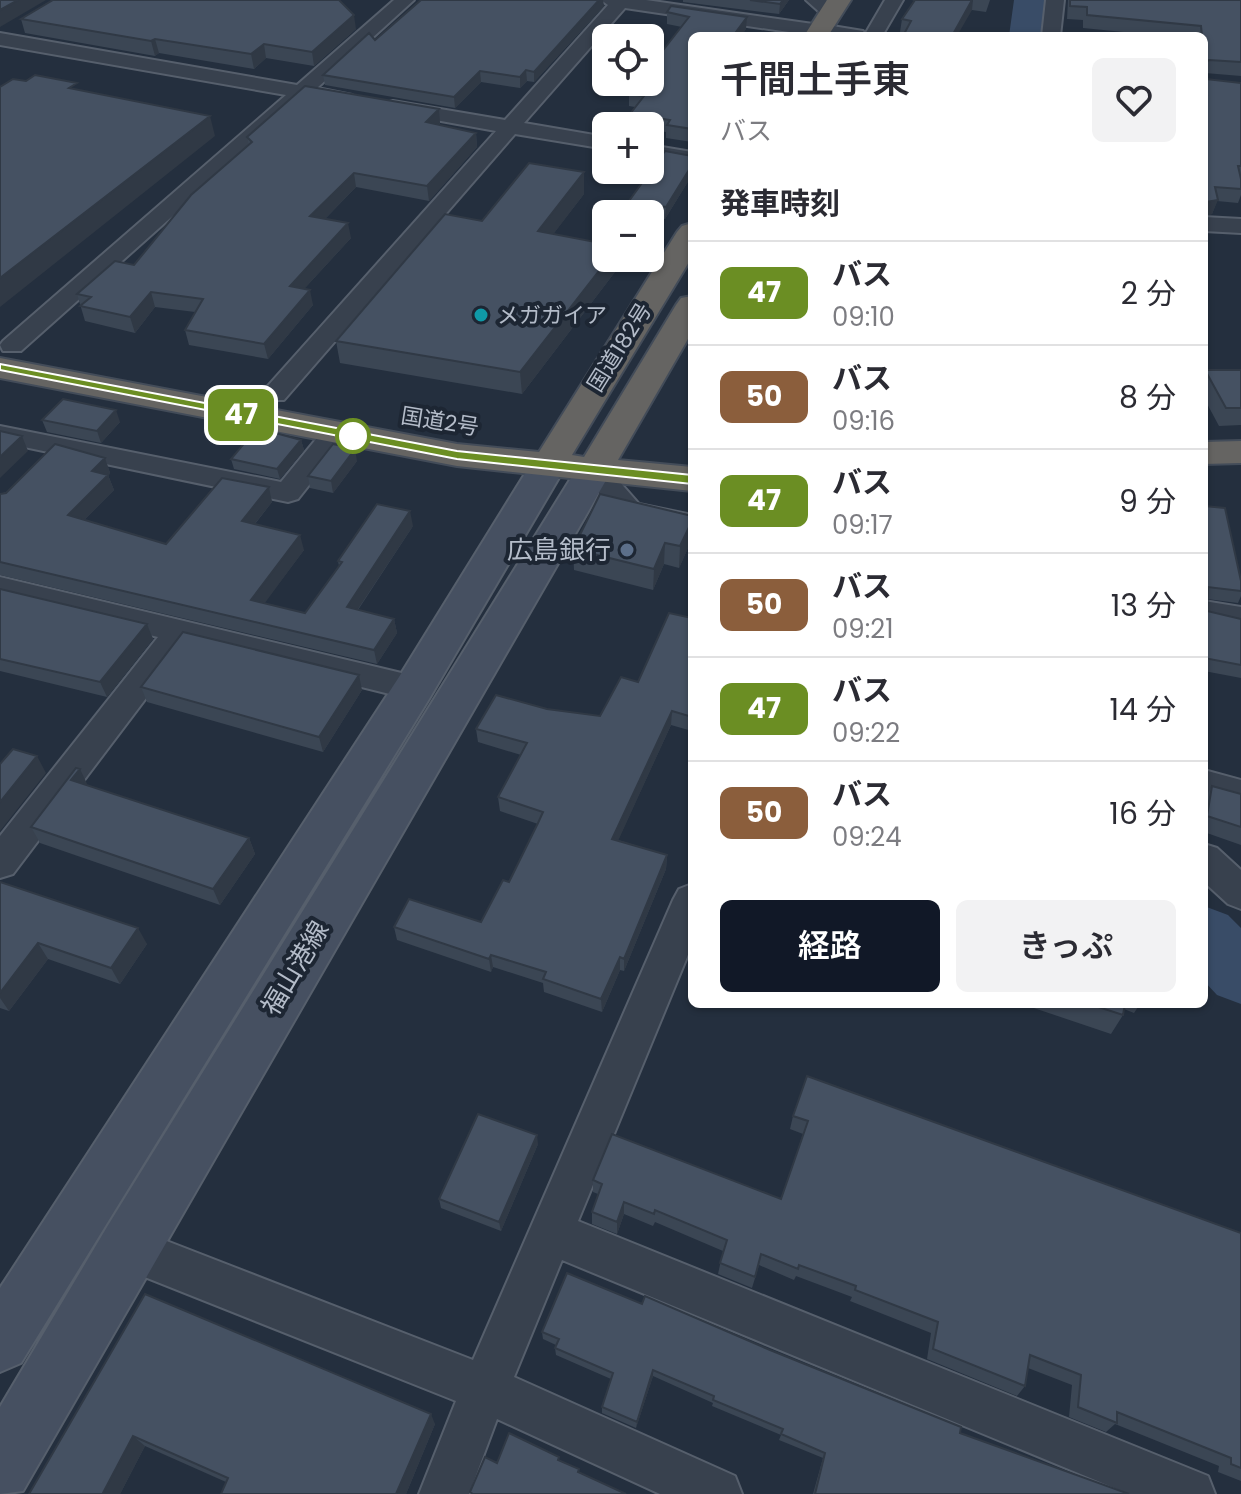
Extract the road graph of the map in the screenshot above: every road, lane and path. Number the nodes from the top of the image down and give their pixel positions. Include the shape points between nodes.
1 (405, 0) edge
2 (869, 0) edge
3 (894, 0) edge
4 (1055, 0) edge
5 (615, 1) edge
6 (824, 16) edge
7 (26, 22) edge
8 (846, 32) edge
9 (853, 32) edge
10 (875, 32) edge
11 (1051, 32) edge
12 (0, 38) edge
13 (300, 91) junction
14 (512, 127) junction
15 (592, 141) edge
16 (664, 153) edge
17 (688, 157) edge
18 (1208, 224) edge
19 (1241, 226) edge
20 (688, 240) edge
21 (688, 310) edge
22 (4, 352) edge
23 (275, 394) junction
24 (336, 433) junction
25 (0, 434) edge
26 (54, 445) junction
27 (688, 452) edge
28 (1241, 452) edge
29 (1208, 453) edge
30 (579, 454) junction
31 (33, 467) edge
32 (688, 478) edge
33 (1208, 483) edge
34 (1241, 483) edge
35 (688, 524) edge
36 (0, 588) edge
37 (1208, 613) edge
38 (1241, 618) edge
39 (181, 630) junction
40 (414, 688) junction
41 (1208, 785) edge
42 (1241, 794) edge
43 (0, 863) edge
44 (1208, 863) edge
45 (1241, 893) edge
46 (688, 910) edge
47 (552, 1233) junction
48 (128, 1248) junction
49 (0, 1342) edge
50 (485, 1389) junction
51 (0, 1468) edge
52 (444, 1494) edge
53 (717, 1494) edge
54 (1190, 1494) edge

1 - 13 street
2 - 9 highway
3 - 10 street
4 - 11 street
5 - 6 street
5 - 14 street
6 - 8 street
7 - 12 street
12 - 13 street
13 - 14 street
13 - 22 street
14 - 15 street
14 - 23 street
16 - 17 street
18 - 19 street
20 - 30 highway, 国道182号
21 - 30 highway, 国道182号
22 - 23 highway, 国道2号
22 - 24 highway, 国道2号
23 - 30 highway, 国道2号 via 474,428
24 - 26 street via 288,493
24 - 30 highway, 国道2号 via 457,455
25 - 26 street
26 - 31 street
27 - 30 highway, 国道2号
28 - 29 highway
30 - 32 highway, 国道2号
30 - 35 street via 629,511
30 - 40 main road, 福山港線
30 - 48 main road, 福山港線
33 - 34 highway
36 - 39 street
37 - 38 street
39 - 40 street
39 - 43 street
40 - 49 main road, 福山港線
41 - 42 street
44 - 45 street
46 - 47 street
47 - 50 street
47 - 54 street
48 - 50 street
48 - 51 main road, 福山港線
50 - 52 street
50 - 53 street

